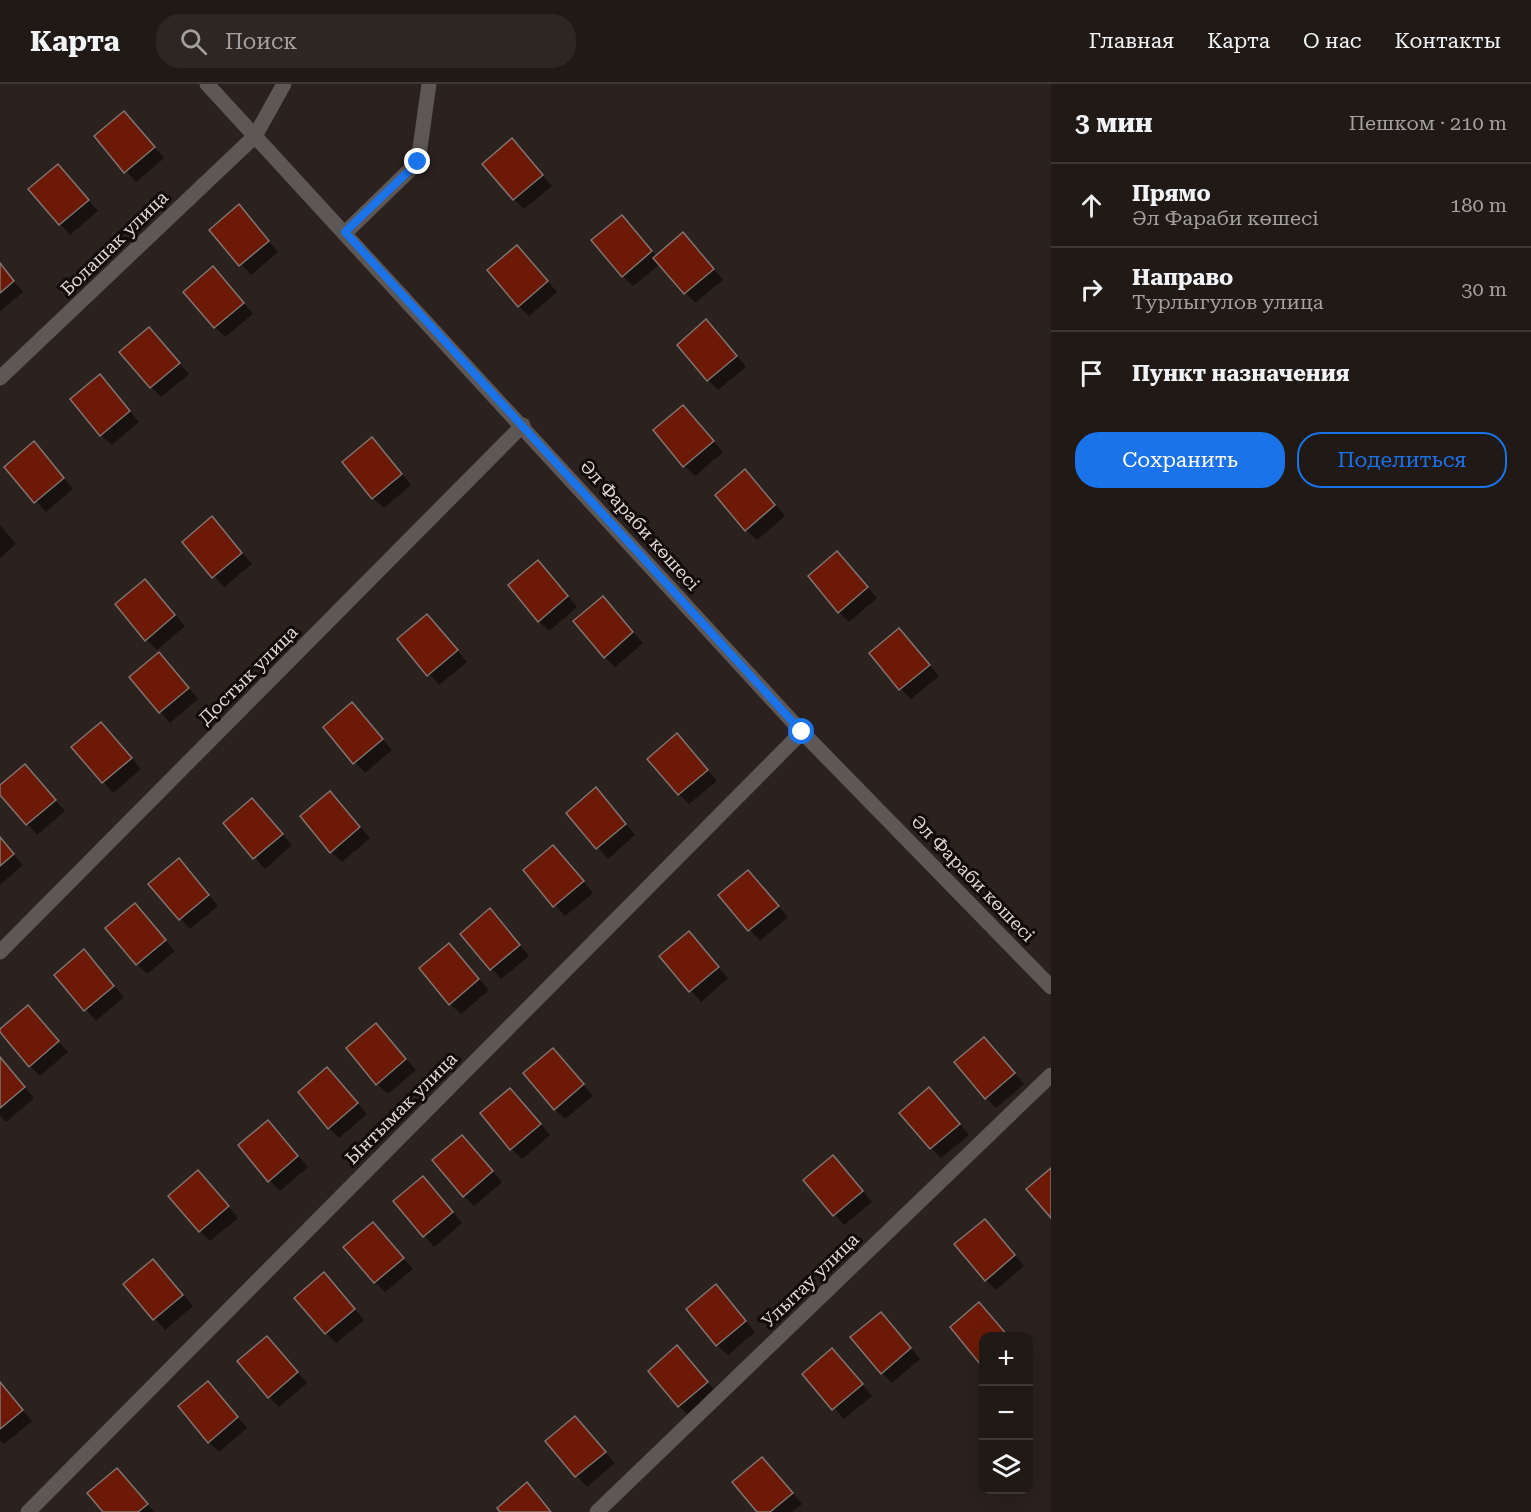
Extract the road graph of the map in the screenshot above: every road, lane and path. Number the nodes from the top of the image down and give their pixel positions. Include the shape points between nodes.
1 (207, 84) edge
2 (284, 84) edge
3 (429, 84) edge
4 (255, 136) junction
5 (345, 232) junction
6 (0, 378) edge
7 (523, 425) junction
8 (802, 732) junction
9 (0, 952) edge
10 (1051, 987) edge
11 (1051, 1075) edge
12 (28, 1512) edge
13 (597, 1512) edge

1 - 4 street, Әл Фараби көшесі
2 - 4 street, Болашак улица
3 - 5 street via 418,162
4 - 5 street, Әл Фараби көшесі
4 - 6 street, Болашак улица
5 - 7 street, Әл Фараби көшесі
7 - 8 street, Әл Фараби көшесі
7 - 9 street, Достык улица
8 - 10 street, Әл Фараби көшесі
8 - 12 street, Ынтымак улица
11 - 13 street, Улытау улица

